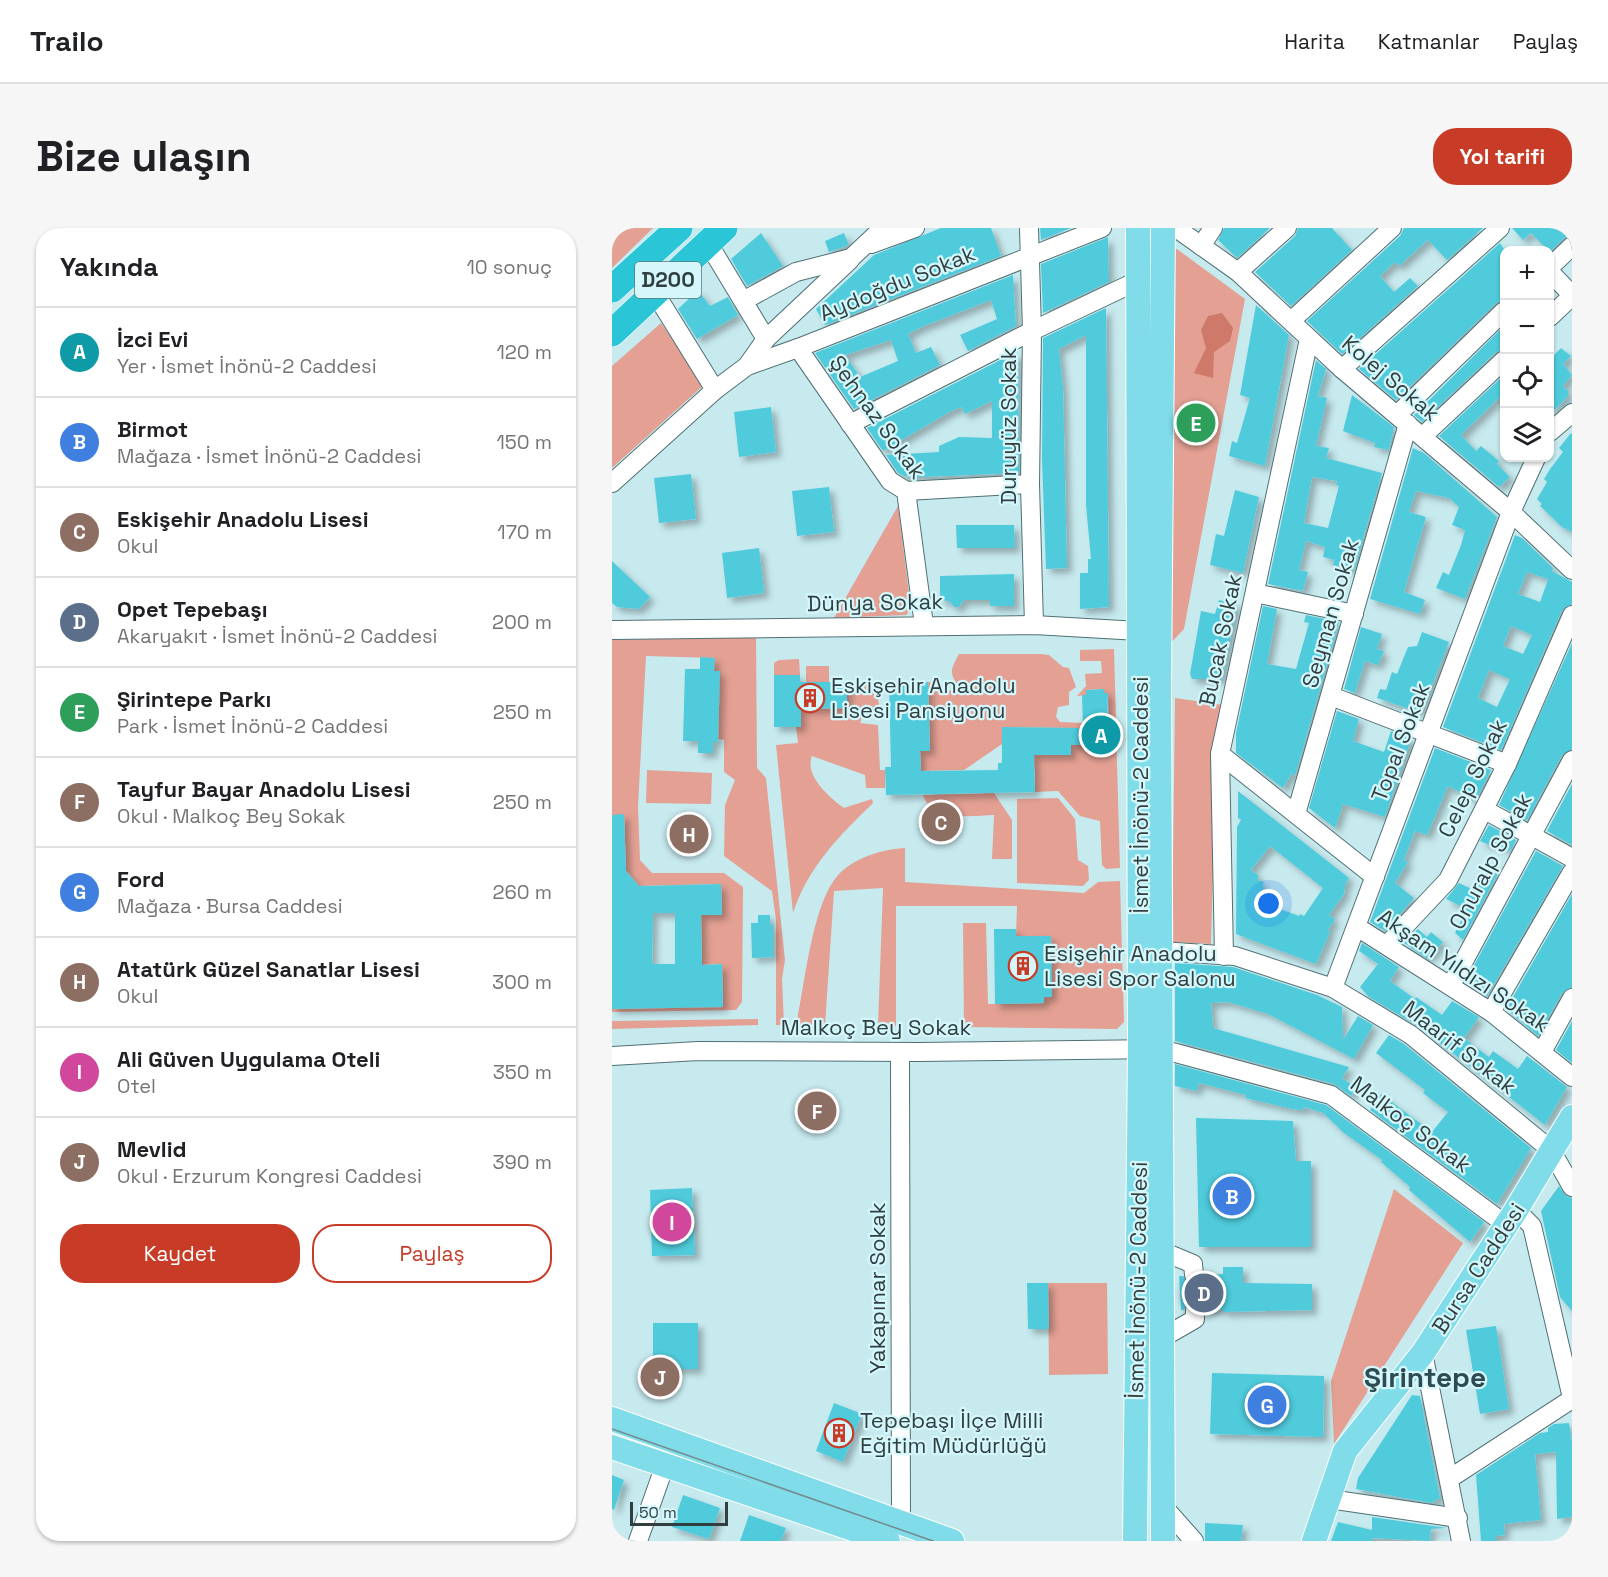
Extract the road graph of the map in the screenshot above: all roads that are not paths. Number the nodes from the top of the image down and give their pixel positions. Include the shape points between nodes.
1 (678, 228) edge
2 (883, 228) edge
3 (915, 228) edge
4 (1029, 228) edge
5 (1102, 228) edge
6 (1138, 228) edge
7 (1163, 228) edge
8 (1176, 228) edge
9 (1213, 228) edge
10 (1287, 228) edge
11 (1392, 228) edge
12 (1500, 228) edge
13 (716, 236) edge
14 (867, 245) junction
15 (1201, 246) junction
16 (1572, 246) edge
17 (1031, 255) junction
18 (851, 258) junction
19 (1554, 265) edge
20 (1238, 272) junction
21 (1554, 274) edge
22 (1137, 281) junction
23 (612, 289) edge
24 (654, 293) junction
25 (1572, 296) edge
26 (745, 300) junction
27 (1554, 313) edge
28 (1500, 315) edge
29 (1291, 321) junction
30 (1032, 331) junction
31 (612, 333) edge
32 (766, 339) junction
33 (1309, 339) junction
34 (798, 348) junction
35 (1500, 364) edge
36 (747, 366) junction
37 (1342, 369) junction
38 (715, 390) junction
39 (1572, 413) edge
40 (1403, 419) junction
41 (850, 424) junction
42 (1554, 429) edge
43 (1423, 436) junction
44 (1534, 462) edge
45 (612, 483) edge
46 (1030, 484) junction
47 (906, 491) junction
48 (1511, 512) junction
49 (1572, 570) edge
50 (1255, 593) junction
51 (1354, 614) junction
52 (1572, 615) edge
53 (924, 625) junction
54 (1034, 625) junction
55 (612, 630) edge
56 (1139, 632) junction
57 (1331, 696) junction
58 (1429, 733) junction
59 (1220, 754) junction
60 (1572, 760) edge
61 (1507, 764) junction
62 (1485, 810) junction
63 (1296, 814) junction
64 (1531, 834) junction
65 (1572, 858) edge
66 (1572, 872) edge
67 (1375, 877) junction
68 (1357, 927) junction
69 (1387, 945) junction
70 (1160, 951) junction
71 (1224, 956) junction
72 (1451, 985) junction
73 (1333, 988) junction
74 (1572, 998) edge
75 (1491, 1012) junction
76 (1150, 1049) junction
77 (900, 1052) junction
78 (1542, 1052) junction
79 (612, 1056) edge
80 (1572, 1077) edge
81 (1572, 1117) edge
82 (1551, 1150) junction
83 (1572, 1187) edge
84 (1511, 1217) junction
85 (1162, 1251) junction
86 (1194, 1275) tunnel mouth
87 (1195, 1310) tunnel mouth
88 (1162, 1338) junction
89 (1423, 1353) junction
90 (1572, 1398) edge
91 (612, 1419) edge
92 (612, 1447) edge
93 (665, 1465) junction
94 (1449, 1479) junction
95 (1329, 1499) junction
96 (1163, 1506) junction
97 (1458, 1518) junction
98 (895, 1532) edge
99 (638, 1541) edge
100 (952, 1541) edge
101 (1135, 1541) edge
102 (1163, 1541) edge
103 (1194, 1541) edge
104 (1314, 1541) edge
105 (1461, 1541) edge

1 - 23 highway, D200
2 - 14 street
3 - 14 street
4 - 17 street, Duruyüz Sokak
5 - 17 street, Aydoğdu Sokak
6 - 22 main road, İsmet İnönü-2 Caddesi
7 - 70 main road, İsmet İnönü-2 Caddesi
8 - 15 street, Kolej Sokak
9 - 15 street
10 - 20 street
11 - 29 street
12 - 37 street
13 - 24 highway, D200
13 - 26 street
14 - 18 street
15 - 20 street, Kolej Sokak
16 - 19 street
17 - 30 street, Duruyüz Sokak
17 - 34 street, Aydoğdu Sokak
18 - 26 street via 796,272
18 - 32 street
20 - 29 street, Kolej Sokak
21 - 25 street
22 - 30 street
22 - 56 main road, İsmet İnönü-2 Caddesi
24 - 31 highway, D200
24 - 38 street
25 - 27 street
26 - 32 street
28 - 40 street
29 - 33 street, Kolej Sokak
30 - 41 street
30 - 46 street, Duruyüz Sokak
32 - 36 street
33 - 37 street, Kolej Sokak
33 - 50 street, Bucak Sokak
34 - 36 street, Aydoğdu Sokak
34 - 41 street, Şehnaz Sokak
35 - 43 street
36 - 38 street, Aydoğdu Sokak
37 - 40 street, Kolej Sokak
38 - 45 street, Aydoğdu Sokak
39 - 42 street
40 - 43 street, Kolej Sokak
40 - 51 street, Seyman Sokak
41 - 47 street, Şehnaz Sokak via 890,482
43 - 48 street, Kolej Sokak
44 - 48 street, Topal Sokak
46 - 47 street
46 - 54 street, Duruyüz Sokak
47 - 53 street, Şehnaz Sokak
48 - 49 street, Kolej Sokak
48 - 58 street, Topal Sokak
50 - 51 street
50 - 59 street, Bucak Sokak
51 - 57 street, Seyman Sokak
52 - 61 street, Celep Sokak
53 - 54 street, Dünya Sokak
53 - 55 street, Dünya Sokak
54 - 56 street, Dünya Sokak
56 - 76 main road, İsmet İnönü-2 Caddesi
57 - 58 street
57 - 63 street, Seyman Sokak
58 - 61 street
58 - 67 street, Topal Sokak
59 - 63 street
59 - 71 street, Bucak Sokak
60 - 64 street, Onuralp Sokak
61 - 62 street, Celep Sokak
62 - 64 street
62 - 69 street, Celep Sokak via 1448,880
63 - 67 street
64 - 65 street
64 - 72 street, Onuralp Sokak
66 - 75 street
67 - 68 street, Topal Sokak
68 - 69 street, Akşam Yıldızı Sokak
68 - 73 street, Topal Sokak
69 - 72 street, Akşam Yıldızı Sokak
70 - 71 street, Maarif Sokak
70 - 76 main road, İsmet İnönü-2 Caddesi
71 - 73 street, Maarif Sokak via 1235,956
72 - 75 street, Akşam Yıldızı Sokak
73 - 82 street, Maarif Sokak via 1411,1035
74 - 78 street
75 - 78 street, Akşam Yıldızı Sokak
76 - 77 street, Malkoç Bey Sokak
76 - 84 street, Malkoç Sokak via 1331,1095
76 - 85 main road, İsmet İnönü-2 Caddesi
76 - 101 main road, İsmet İnönü-2 Caddesi
77 - 79 street, Malkoç Bey Sokak via 698,1051
77 - 98 street, Yakapınar Sokak
78 - 80 street, Akşam Yıldızı Sokak
81 - 82 main road, Bursa Caddesi
82 - 83 street
82 - 84 main road, Bursa Caddesi
84 - 89 main road, Bursa Caddesi
84 - 90 street, Malkoç Sokak via 1532,1226
85 - 86 street via 1193,1264
85 - 88 main road, İsmet İnönü-2 Caddesi
87 - 88 street via 1195,1319
88 - 96 main road, İsmet İnönü-2 Caddesi
89 - 94 street
89 - 95 main road, Bursa Caddesi via 1345,1451
90 - 94 street
91 - 98 main road
92 - 93 main road
93 - 98 main road
93 - 99 street
94 - 97 street
95 - 97 street
95 - 104 main road, Bursa Caddesi
96 - 102 main road, İsmet İnönü-2 Caddesi
96 - 103 street
97 - 105 street
98 - 100 main road

